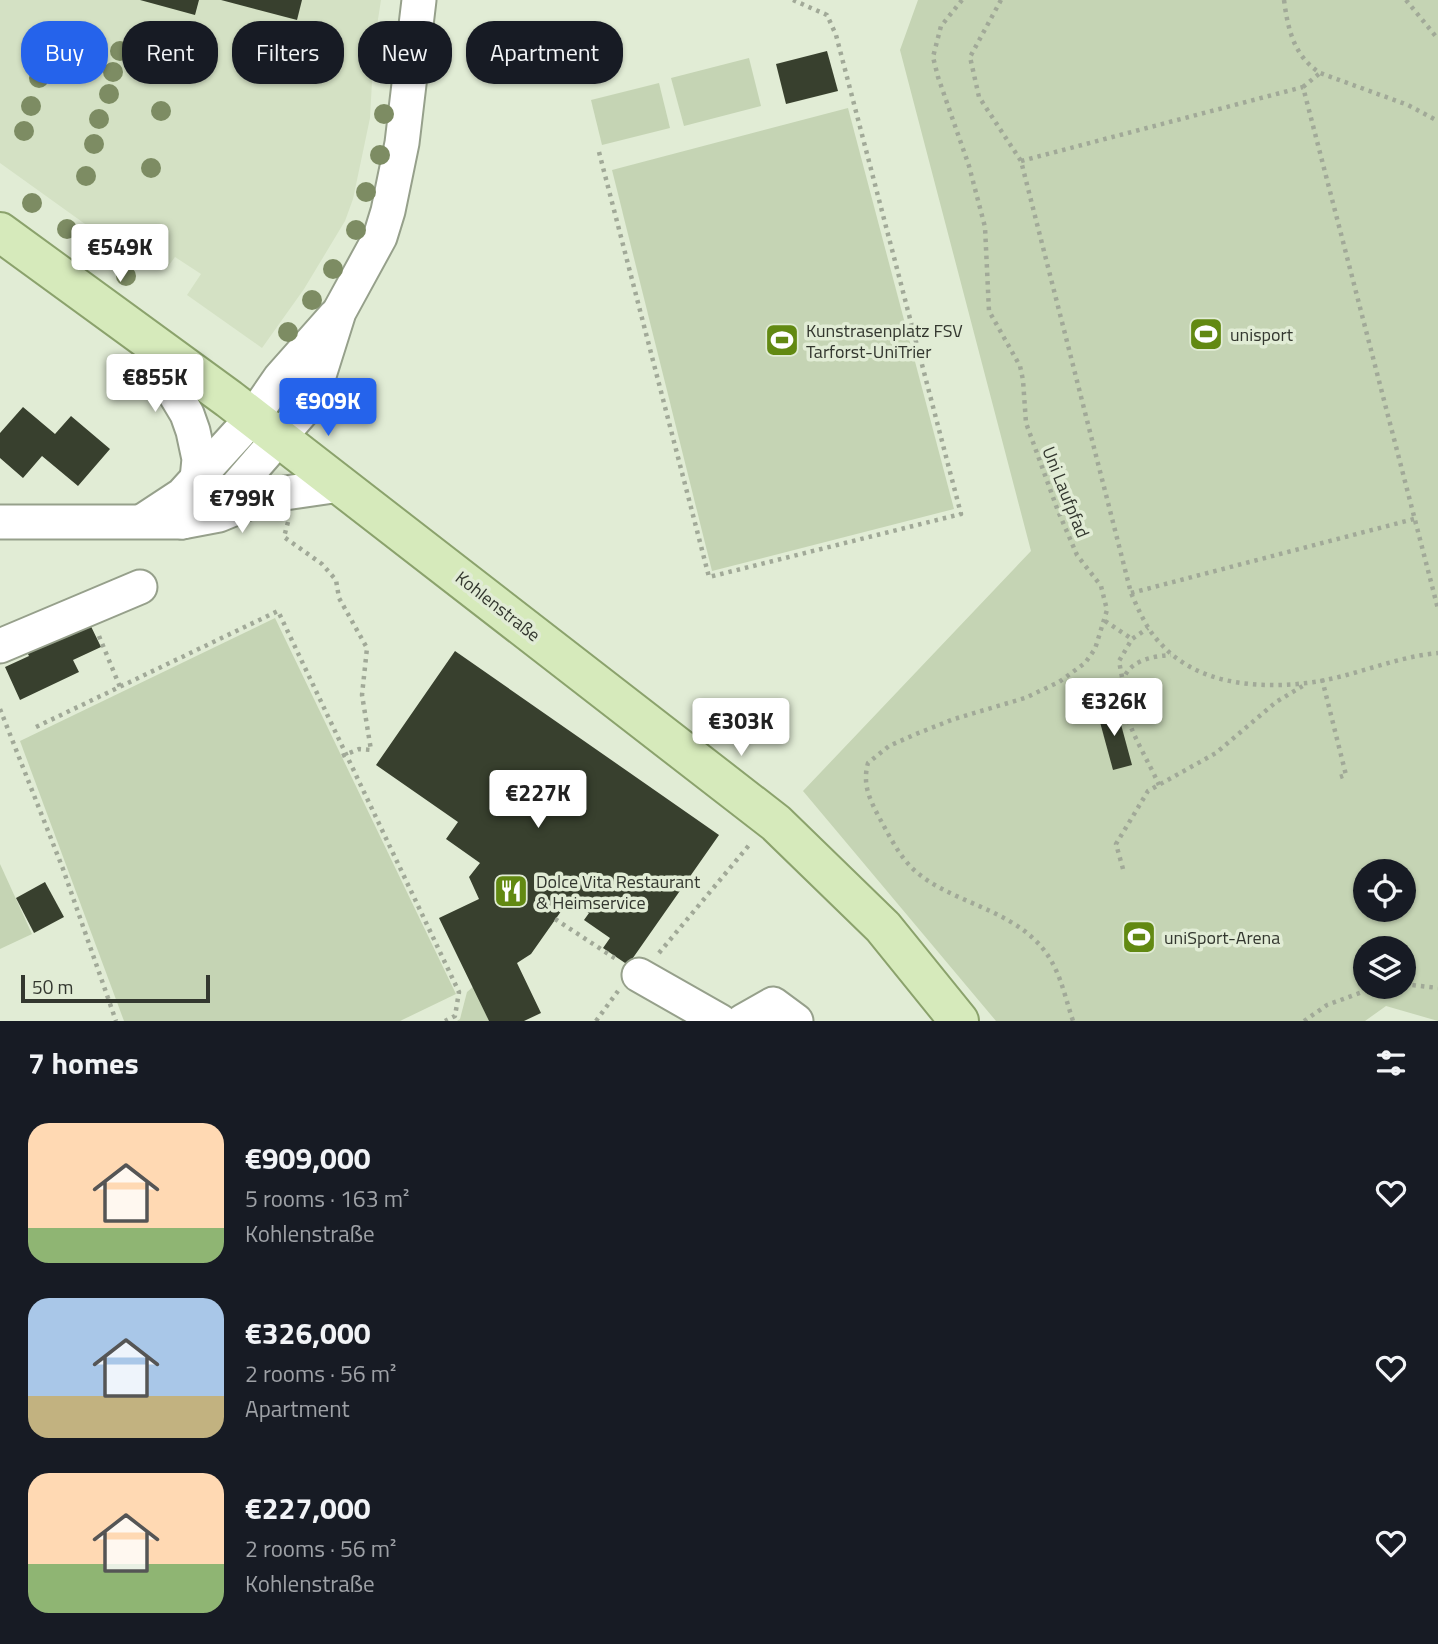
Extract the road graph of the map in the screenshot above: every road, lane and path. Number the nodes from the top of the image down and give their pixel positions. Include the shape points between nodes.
1 (419, 0) edge
2 (793, 0) edge
3 (817, 0) edge
4 (962, 0) edge
5 (1000, 0) edge
6 (1284, 0) edge
7 (1406, 0) edge
8 (815, 9) junction
9 (1438, 39) edge
10 (1320, 73) junction
11 (1303, 87) junction
12 (1438, 121) edge
13 (598, 152) dead end
14 (1021, 161) junction
15 (0, 232) edge
16 (160, 349) junction
17 (266, 428) junction
18 (197, 479) junction
19 (340, 485) junction
20 (1414, 519) junction
21 (288, 521) dead end
22 (0, 522) edge
23 (182, 522) junction
24 (139, 523) junction
25 (140, 587) dead end
26 (1131, 593) junction
27 (1438, 608) edge
28 (1105, 621) junction
29 (1148, 628) junction
30 (1132, 639) junction
31 (101, 641) dead end
32 (0, 646) edge
33 (1438, 653) edge
34 (1172, 655) junction
35 (1122, 680) junction
36 (1322, 680) junction
37 (1307, 683) junction
38 (120, 687) junction
39 (0, 709) edge
40 (36, 727) dead end
41 (344, 755) junction
42 (1340, 777) dead end
43 (1159, 785) junction
44 (750, 844) dead end
45 (1123, 869) dead end
46 (555, 919) dead end
47 (636, 973) junction
48 (1416, 983) edge
49 (1438, 988) edge
50 (1353, 995) edge
51 (116, 1021) edge
52 (445, 1021) edge
53 (596, 1021) edge
54 (720, 1021) edge
55 (743, 1021) edge
56 (796, 1021) edge
57 (960, 1021) edge
58 (1073, 1021) edge
59 (1304, 1021) edge

1 - 17 street via 402,143 380,237 339,312 310,401
2 - 8 path
3 - 8 path
4 - 28 path, Uni Laufpfad via 941,26 933,57 985,227 989,311 1020,366 1028,433 1077,555 1105,596
5 - 14 path via 970,57 979,97
6 - 10 path via 1297,52
7 - 9 path
8 - 13 path via 827,15 835,35 961,513 709,577
10 - 11 path
10 - 12 path via 1408,104
11 - 14 path
11 - 20 path
14 - 26 path
15 - 16 main road, Kohlenstraße
16 - 17 main road, Kohlenstraße
16 - 18 street via 166,380 193,431 199,459
17 - 18 street
17 - 19 main road, Kohlenstraße
17 - 23 street via 232,492
18 - 24 street via 182,495
19 - 23 street via 285,493
19 - 57 main road, Kohlenstraße via 776,823 883,927
20 - 26 path
20 - 27 path
21 - 41 path via 284,537 323,564 336,580 339,598 368,648 362,695 371,750
22 - 24 street
23 - 24 street
25 - 32 street
26 - 29 path
28 - 30 path
28 - 58 path via 1085,663 1059,682 889,746 867,763 865,775 875,811 912,868 1000,914 1035,940 1058,971
29 - 30 path
29 - 34 path
30 - 35 path via 1119,661
31 - 38 path
33 - 36 path
34 - 35 path via 1151,657 1127,670
34 - 37 path via 1207,676 1228,681
35 - 43 path via 1119,692 1128,723
36 - 37 path
36 - 42 path via 1346,775
37 - 43 path via 1276,702 1216,753
38 - 40 path
38 - 41 path via 278,611
39 - 51 path
41 - 52 path via 459,992 455,1017
43 - 45 path via 1148,792 1116,844
44 - 47 path
46 - 47 path
47 - 53 path
47 - 54 street
48 - 49 path
50 - 59 path via 1327,1005
55 - 56 street via 774,1004

